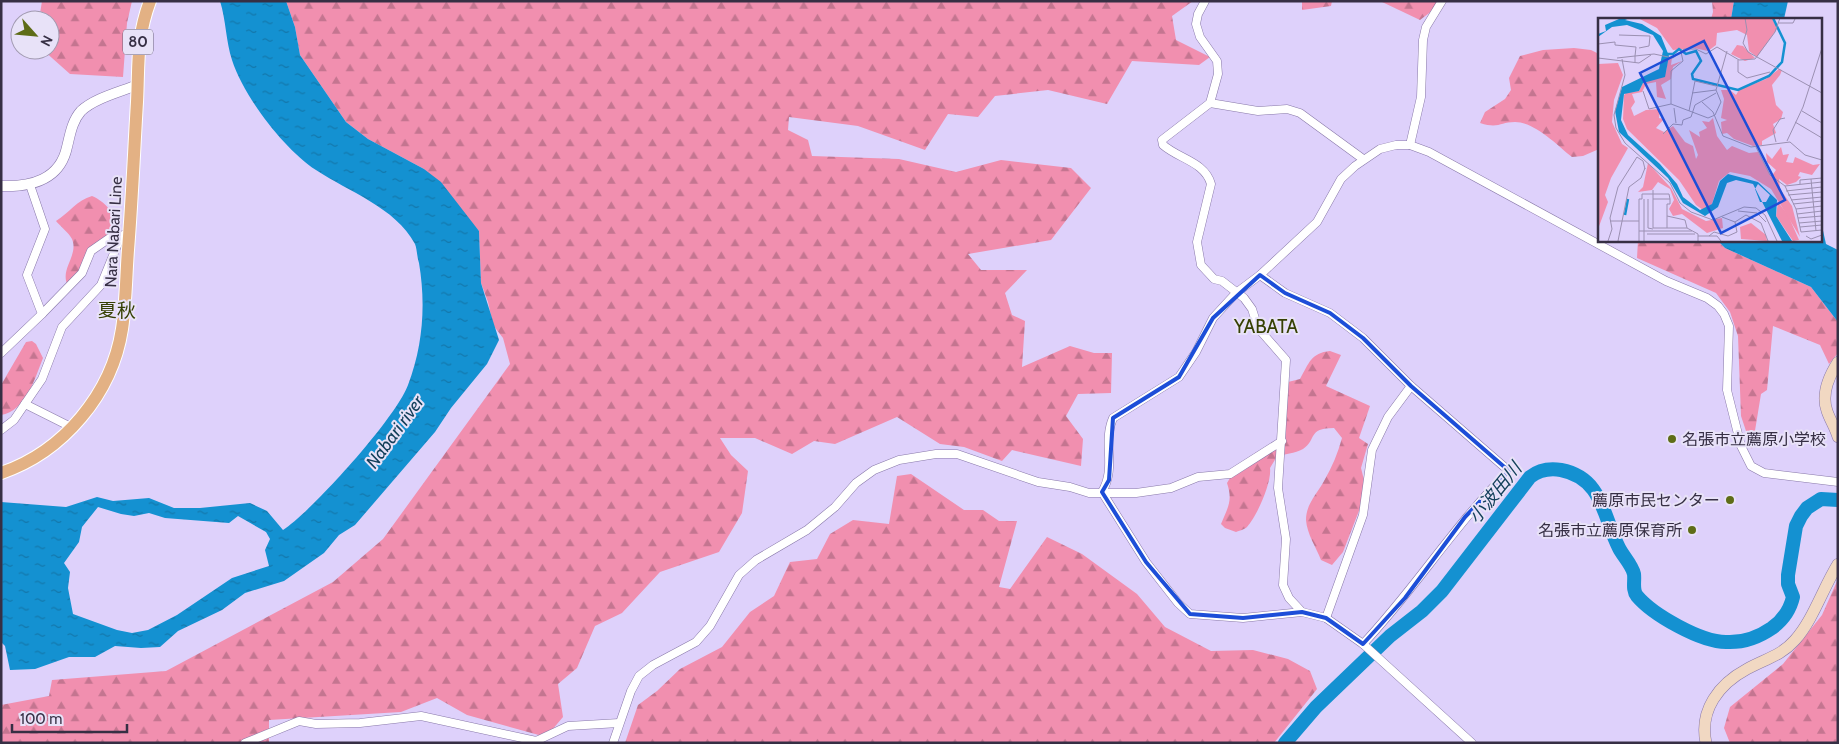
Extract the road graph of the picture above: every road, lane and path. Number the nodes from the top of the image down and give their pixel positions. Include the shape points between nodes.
1 (150, 1) edge
2 (1205, 1) edge
3 (1442, 1) edge
4 (137, 85) junction
5 (1210, 103) junction
6 (1410, 145) junction
7 (1363, 159) junction
8 (30, 185) junction
9 (1, 186) edge
10 (125, 235) junction
11 (1260, 275) junction
12 (1236, 293) junction
13 (42, 314) junction
14 (1, 353) edge
15 (1838, 362) edge
16 (1411, 386) junction
17 (25, 404) junction
18 (73, 428) junction
19 (1, 430) edge
20 (1838, 437) edge
21 (1282, 441) junction
22 (1, 473) edge
23 (1838, 482) edge
24 (1102, 492) junction
25 (1838, 564) edge
26 (1302, 612) junction
27 (1326, 618) junction
28 (1364, 645) junction
29 (619, 723) junction
30 (245, 743) edge
31 (613, 743) edge
32 (1472, 743) edge
33 (1706, 743) edge

1 - 4 main road, Nara Nabari Line / 80 via 139,37
2 - 5 street via 1196,24 1200,37 1217,61 1218,74
3 - 6 street via 1426,27 1423,40 1421,97
4 - 8 street via 81,111 74,122 61,163 46,178
4 - 10 main road, Nara Nabari Line / 80
5 - 7 street via 1258,112 1287,109 1300,112
5 - 12 street via 1162,140 1167,149 1209,175 1211,184 1197,242 1198,255 1207,273
6 - 7 street via 1388,146
6 - 23 street via 1429,152 1666,280 1712,301 1724,314 1729,326 1727,390 1747,461 1764,473
7 - 11 street via 1341,179 1317,222
8 - 9 street
8 - 13 street via 45,228 27,274
10 - 13 street via 114,235 91,251 82,273
10 - 17 street via 98,289 62,327 47,370
10 - 18 main road, Nara Nabari Line / 80 via 124,315 118,348 101,389
11 - 12 street
11 - 16 street via 1285,293 1330,313 1363,338
12 - 21 street via 1252,309 1258,328 1266,339 1286,360
12 - 24 street via 1213,318 1179,378 1113,418 1108,441 1109,480
13 - 14 street
15 - 20 main road via 1829,377 1825,400
16 - 27 street via 1388,418 1372,450 1363,515
16 - 28 street via 1509,471 1465,517 1405,598
17 - 18 street
17 - 19 street via 10,424
18 - 22 main road, Nara Nabari Line / 80 via 42,452
21 - 24 street via 1230,474 1198,477 1171,488 1145,492
21 - 26 street via 1278,488 1286,538 1283,585 1289,598
24 - 26 street via 1146,562 1190,614 1243,618
24 - 29 street via 1089,493 1038,482 957,454 899,460 874,470 807,530 756,560 739,575 710,626 696,642 653,665 640,676
25 - 33 main road via 1794,641 1775,657 1744,670 1714,697 1704,721
26 - 27 street
27 - 28 street
28 - 32 street
29 - 30 street via 568,726 536,741 421,716 360,723 299,721
29 - 31 street

